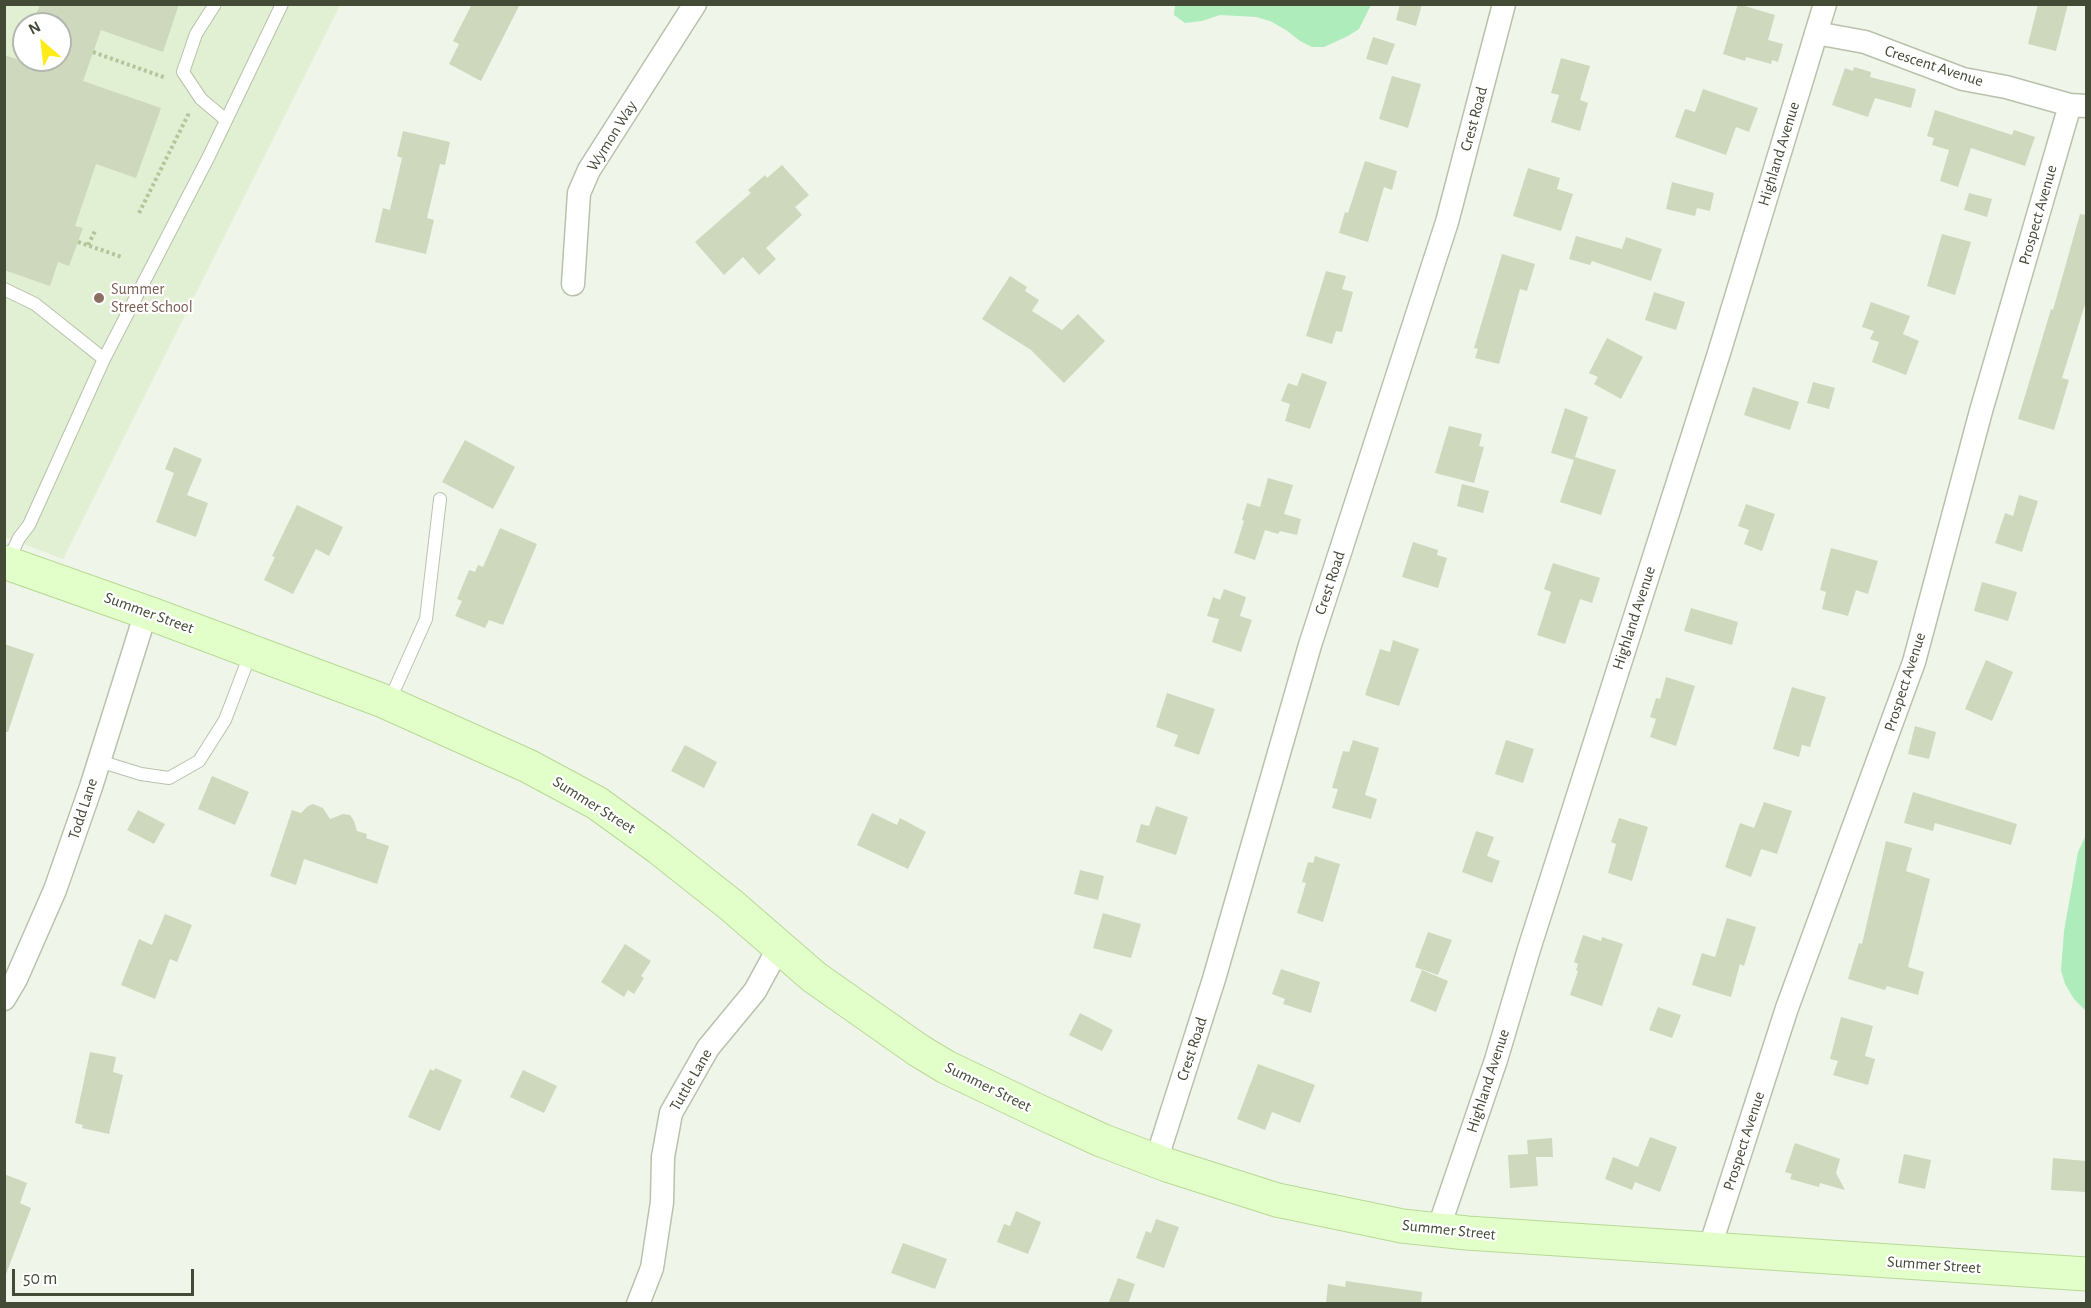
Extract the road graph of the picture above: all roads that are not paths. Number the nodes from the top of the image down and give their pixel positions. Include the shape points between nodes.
1 (215, 4) edge
2 (282, 4) edge
3 (695, 4) edge
4 (1504, 4) edge
5 (1825, 4) edge
6 (1816, 33) junction
7 (2078, 105) edge
8 (226, 120) junction
9 (573, 284) dead end
10 (4, 289) edge
11 (104, 359) junction
12 (440, 499) dead end
13 (6, 562) edge
14 (146, 612) junction
15 (252, 651) junction
16 (389, 703) junction
17 (99, 760) junction
18 (779, 947) junction
19 (4, 999) edge
20 (1156, 1161) junction
21 (1438, 1230) junction
22 (1709, 1250) junction
23 (2086, 1274) edge
24 (638, 1304) edge

1 - 8 lane via 196,34 183,72 201,99
2 - 8 lane
3 - 9 street, Wymon Way via 589,170 579,193
4 - 20 street, Crest Road via 1447,222 1310,645 1214,979
5 - 6 street, Highland Avenue
6 - 7 street, Crescent Avenue via 1865,42 1963,79
6 - 21 street, Highland Avenue via 1496,1060
7 - 22 street, Prospect Avenue via 1981,411 1914,662 1787,1008
8 - 11 lane
10 - 11 lane via 35,304
11 - 13 lane via 29,525
12 - 16 lane via 426,619
13 - 14 main road, Summer Street
14 - 15 main road, Summer Street
14 - 17 street, Todd Lane
15 - 16 main road, Summer Street
15 - 17 lane via 225,720 199,761 169,778 141,774
16 - 18 main road, Summer Street via 528,766 597,803 723,898
17 - 19 street, Todd Lane via 55,890
18 - 20 main road, Summer Street via 814,977 946,1067 1101,1140
18 - 24 street, Tuttle Lane via 754,991 708,1047 671,1113 652,1268
20 - 21 main road, Summer Street via 1286,1203
21 - 22 main road, Summer Street
22 - 23 main road, Summer Street

